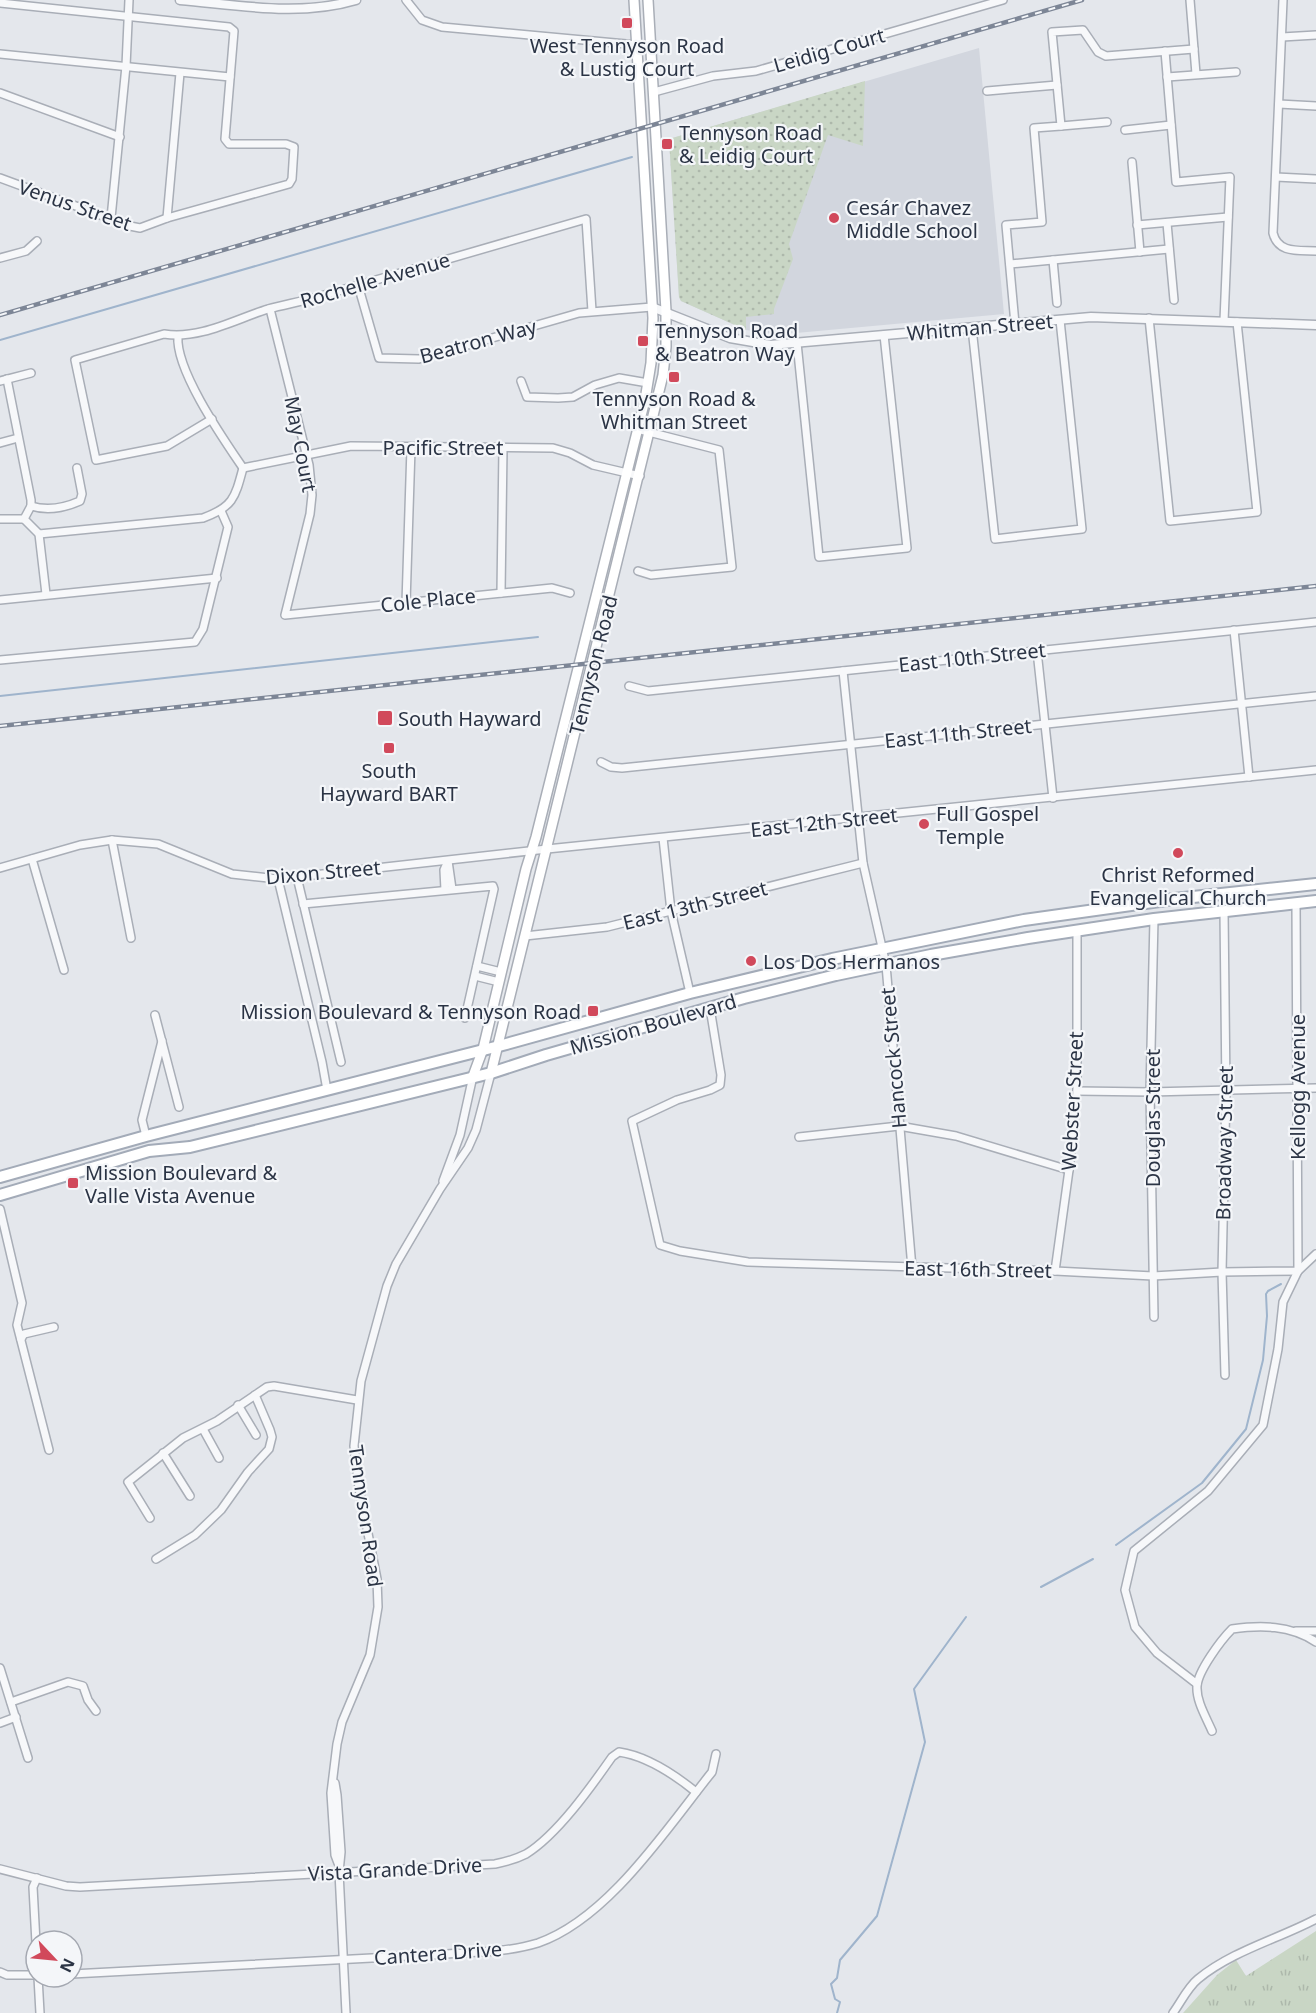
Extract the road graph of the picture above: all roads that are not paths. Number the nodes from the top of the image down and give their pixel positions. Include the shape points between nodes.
1 (129, 0) edge
2 (180, 0) edge
3 (356, 0) edge
4 (406, 0) edge
5 (634, 0) edge
6 (648, 0) edge
7 (1003, 0) edge
8 (1190, 0) edge
9 (1284, 0) edge
10 (0, 3) edge
11 (130, 15) junction
12 (1316, 35) edge
13 (1282, 37) junction
14 (637, 45) junction
15 (1194, 49) junction
16 (1165, 51) junction
17 (0, 54) edge
18 (126, 66) junction
19 (1236, 72) dead end
20 (180, 73) junction
21 (1196, 74) junction
22 (230, 77) junction
23 (1167, 77) junction
24 (1057, 85) junction
25 (987, 91) dead end
26 (654, 92) junction
27 (0, 93) edge
28 (1279, 104) junction
29 (1316, 106) edge
30 (1107, 122) dead end
31 (1171, 125) junction
32 (1060, 126) junction
33 (1125, 130) dead end
34 (120, 137) junction
35 (1132, 162) dead end
36 (1276, 177) junction
37 (0, 178) edge
38 (1316, 179) edge
39 (1228, 217) junction
40 (111, 218) junction
41 (167, 218) junction
42 (1167, 223) junction
43 (1137, 225) junction
44 (38, 242) dead end
45 (1169, 249) junction
46 (1316, 251) edge
47 (1140, 252) junction
48 (0, 258) edge
49 (1053, 260) junction
50 (1010, 264) junction
51 (358, 285) junction
52 (1174, 300) dead end
53 (1057, 303) dead end
54 (652, 307) junction
55 (270, 309) junction
56 (592, 311) junction
57 (666, 311) junction
58 (1149, 318) junction
59 (1060, 320) junction
60 (1224, 321) junction
61 (1237, 322) junction
62 (1015, 324) junction
63 (1316, 325) edge
64 (972, 328) junction
65 (884, 335) junction
66 (178, 336) junction
67 (797, 343) junction
68 (31, 373) dead end
69 (3, 380) edge
70 (520, 381) dead end
71 (648, 383) junction
72 (212, 419) junction
73 (637, 429) junction
74 (650, 433) junction
75 (18, 438) junction
76 (0, 443) edge
77 (411, 448) junction
78 (503, 448) junction
79 (306, 454) junction
80 (77, 468) dead end
81 (243, 468) junction
82 (626, 473) junction
83 (640, 476) junction
84 (31, 506) junction
85 (221, 511) junction
86 (0, 519) edge
87 (24, 519) junction
88 (39, 534) junction
89 (638, 571) dead end
90 (217, 578) junction
91 (501, 593) junction
92 (570, 593) dead end
93 (46, 594) junction
94 (0, 600) edge
95 (406, 603) junction
96 (285, 615) joint
97 (1316, 622) edge
98 (1234, 630) junction
99 (1037, 651) junction
100 (0, 659) edge
101 (843, 671) junction
102 (629, 686) dead end
103 (1316, 696) edge
104 (1242, 703) junction
105 (1045, 724) junction
106 (850, 744) junction
107 (602, 762) dead end
108 (1316, 770) edge
109 (1249, 777) junction
110 (1053, 798) junction
111 (858, 818) junction
112 (663, 838) junction
113 (112, 840) junction
114 (547, 849) junction
115 (531, 851) junction
116 (32, 859) junction
117 (448, 861) junction
118 (863, 863) junction
119 (0, 868) edge
120 (297, 877) junction
121 (278, 879) junction
122 (1316, 884) edge
123 (449, 889) junction
124 (1316, 901) edge
125 (1296, 903) junction
126 (303, 904) junction
127 (671, 911) junction
128 (1224, 911) junction
129 (1154, 919) junction
130 (1077, 930) junction
131 (525, 936) junction
132 (132, 938) dead end
133 (882, 948) junction
134 (886, 965) junction
135 (477, 966) junction
136 (64, 970) dead end
137 (475, 976) junction
138 (500, 977) junction
139 (690, 993) junction
140 (710, 1008) junction
141 (155, 1015) dead end
142 (465, 1018) dead end
143 (162, 1041) junction
144 (499, 1046) junction
145 (483, 1049) junction
146 (341, 1062) dead end
147 (491, 1073) junction
148 (473, 1076) junction
149 (1316, 1088) edge
150 (1297, 1089) junction
151 (327, 1090) junction
152 (1226, 1090) junction
153 (1077, 1091) junction
154 (1150, 1092) junction
155 (179, 1107) dead end
156 (899, 1126) junction
157 (146, 1136) junction
158 (799, 1137) dead end
159 (1069, 1170) junction
160 (0, 1177) edge
161 (440, 1189) junction
162 (0, 1195) edge
163 (0, 1209) edge
164 (1316, 1254) edge
165 (912, 1268) junction
166 (1298, 1270) junction
167 (1055, 1271) junction
168 (1222, 1272) junction
169 (1153, 1276) junction
170 (1154, 1317) dead end
171 (54, 1327) dead end
172 (21, 1339) junction
173 (1225, 1375) dead end
174 (255, 1395) junction
175 (357, 1400) junction
176 (238, 1405) junction
177 (203, 1429) junction
178 (256, 1435) dead end
179 (49, 1450) dead end
180 (163, 1453) junction
181 (219, 1458) dead end
182 (189, 1496) dead end
183 (150, 1518) dead end
184 (156, 1559) dead end
185 (1316, 1631) edge
186 (1293, 1632) junction
187 (1316, 1642) edge
188 (0, 1668) edge
189 (1197, 1684) junction
190 (11, 1702) junction
191 (96, 1711) dead end
192 (16, 1718) junction
193 (0, 1723) edge
194 (1212, 1731) dead end
195 (716, 1754) dead end
196 (28, 1758) dead end
197 (696, 1792) junction
198 (0, 1869) edge
199 (339, 1872) junction
200 (37, 1878) junction
201 (1316, 1919) edge
202 (35, 1929) edge
203 (343, 1959) junction
204 (0, 1972) edge
205 (84, 1973) edge
206 (24, 1976) edge
207 (38, 1989) edge
208 (40, 2013) edge
209 (346, 2013) edge
210 (1173, 2013) edge

1 - 11 street
2 - 3 street via 282,9
4 - 14 street via 422,20 442,27
5 - 14 main road, Tennyson Road
6 - 26 main road, Tennyson Road
7 - 26 street, Leidig Court via 756,71 713,76
8 - 15 street
9 - 13 street
10 - 11 street
11 - 18 street
11 - 22 street via 229,27 234,31
12 - 13 street
13 - 28 street
14 - 54 main road, Tennyson Road
15 - 16 street
15 - 21 street
16 - 23 street
16 - 24 street via 1102,55 1083,30 1052,32
17 - 18 street
18 - 20 street
18 - 34 street
19 - 21 street
20 - 22 street
20 - 41 street
21 - 23 street
22 - 41 street, Venus Street via 225,140 229,144 294,147 292,178 289,184
23 - 31 street
24 - 25 street
24 - 32 street
26 - 57 main road, Tennyson Road
27 - 34 street
28 - 29 street
28 - 36 street
30 - 32 street
31 - 33 street
31 - 39 street via 1176,182 1230,177
32 - 50 street via 1034,128 1042,222 1006,225
34 - 40 street
35 - 43 street
36 - 38 street
36 - 46 street via 1273,233 1277,244 1288,250
37 - 40 street, Venus Street
39 - 42 street
39 - 60 street
40 - 41 street, Venus Street via 140,228
42 - 43 street
42 - 45 street
43 - 47 street
44 - 48 street
45 - 47 street
45 - 52 street
47 - 49 street
49 - 50 street
49 - 53 street
50 - 62 street
51 - 55 street, Rochelle Avenue
51 - 56 street, Beatron Way via 379,358 432,356
51 - 56 street, Rochelle Avenue via 586,219
54 - 56 street, Beatron Way
54 - 57 street, Whitman Street
54 - 71 main road, Tennyson Road via 653,346
55 - 66 street, Rochelle Avenue
55 - 79 street, May Court
57 - 67 street, Whitman Street via 743,342
57 - 74 main road, Tennyson Road via 665,363
58 - 59 street, Whitman Street
58 - 60 street, Whitman Street
58 - 61 street via 1170,520 1257,512
59 - 62 street, Whitman Street
59 - 64 street via 1082,529 995,539
60 - 61 street, Whitman Street
61 - 63 street, Whitman Street
62 - 64 street, Whitman Street
64 - 65 street, Whitman Street
65 - 67 street, Whitman Street
65 - 67 street via 907,548 819,557
66 - 72 street via 188,377
66 - 72 street, Rochelle Avenue via 164,334 75,360 96,460 167,446
68 - 69 street
69 - 75 street
70 - 71 street via 530,398 573,397 619,378
71 - 73 main road, Tennyson Road
72 - 81 street
73 - 74 street
73 - 82 main road, Tennyson Road
74 - 83 main road, Tennyson Road
74 - 89 street via 719,450 732,567 651,575
75 - 76 street
75 - 84 street
77 - 78 street, Pacific Street
77 - 79 street, Pacific Street via 351,446
77 - 95 street
78 - 82 street, Pacific Street via 561,450 593,465
78 - 91 street
79 - 81 street, Pacific Street
79 - 96 street, May Court via 312,495 310,514
80 - 84 street via 80,501 43,510
81 - 85 street via 235,496
82 - 83 street, Pacific Street
82 - 115 main road, Tennyson Road
83 - 114 main road, Tennyson Road
84 - 87 street
85 - 88 street via 203,518
85 - 90 street via 228,527
86 - 87 street
87 - 88 street
88 - 93 street
90 - 93 street
90 - 100 street via 203,629 195,642
91 - 92 street, Cole Place via 552,588
91 - 95 street, Cole Place
93 - 94 street
95 - 96 street, Cole Place
97 - 98 street, East 10th Street
98 - 99 street, East 10th Street
98 - 104 street
99 - 101 street, East 10th Street
99 - 105 street
101 - 102 street, East 10th Street via 648,691
101 - 106 street, Hancock Street
103 - 104 street, East 11th Street
104 - 105 street, East 11th Street
104 - 109 street
105 - 106 street, East 11th Street
105 - 110 street
106 - 107 street, East 11th Street via 622,768
106 - 111 street, Hancock Street
108 - 109 street, East 12th Street
109 - 110 street, East 12th Street
110 - 111 street, East 12th Street
111 - 112 street, East 12th Street
111 - 118 street, Hancock Street
112 - 114 street, East 12th Street
112 - 127 street
113 - 116 street, Dixon Street
113 - 121 street, Dixon Street via 158,844 232,874
113 - 132 street
114 - 115 street, Dixon Street
114 - 131 main road, Tennyson Road
115 - 117 street, Dixon Street
115 - 138 main road, Tennyson Road
116 - 119 street, Dixon Street
116 - 136 street
117 - 120 street, Dixon Street
117 - 123 street via 444,870
118 - 127 street, East 13th Street
118 - 133 street, Hancock Street
120 - 121 street, Dixon Street
120 - 126 street
121 - 151 street
122 - 133 main road, Mission Boulevard via 1116,907
123 - 126 street
123 - 135 street via 493,886
124 - 125 main road, Mission Boulevard
125 - 128 main road, Mission Boulevard
125 - 150 street, Kellogg Avenue
126 - 146 street
127 - 131 street, East 13th Street via 596,929
127 - 139 street
128 - 129 main road, Mission Boulevard
128 - 152 street, Broadway Street
129 - 130 main road, Mission Boulevard
129 - 154 street, Douglas Street
130 - 134 main road, Mission Boulevard
130 - 153 street, Webster Street
131 - 144 main road, Tennyson Road
133 - 134 street, Hancock Street
133 - 139 main road, Mission Boulevard
134 - 140 main road, Mission Boulevard
134 - 156 street, Hancock Street
135 - 137 street
135 - 138 street
137 - 138 street
137 - 142 street
138 - 145 main road, Tennyson Road
139 - 144 main road, Mission Boulevard
140 - 147 main road, Mission Boulevard
140 - 165 street, East 16th Street via 720,1085 632,1121 660,1245 748,1262
141 - 143 street
143 - 155 street
143 - 157 street via 142,1120
144 - 145 main road, Mission Boulevard
144 - 147 main road, Tennyson Road
145 - 148 main road, Tennyson Road
145 - 151 main road, Mission Boulevard
147 - 148 main road, Mission Boulevard
147 - 161 street, Tennyson Road via 474,1137
148 - 161 street, Tennyson Road via 460,1135
148 - 162 main road, Mission Boulevard via 190,1147 149,1151
149 - 150 street
150 - 152 street
150 - 166 street, Kellogg Avenue
151 - 157 main road, Mission Boulevard
152 - 154 street
152 - 168 street, Broadway Street
153 - 154 street
153 - 159 street, Webster Street
154 - 169 street, Douglas Street
156 - 158 street
156 - 159 street via 956,1136
156 - 165 street, Hancock Street
157 - 160 main road, Mission Boulevard
159 - 167 street, Webster Street
161 - 175 street, Tennyson Road via 390,1279
163 - 172 street via 22,1303 17,1325
164 - 166 street
165 - 167 street, East 16th Street
166 - 168 street, East 16th Street
166 - 189 street via 1283,1302 1263,1425 1208,1491 1134,1551 1125,1590 1135,1628 1157,1653
167 - 169 street, East 16th Street
168 - 169 street, East 16th Street
168 - 173 street, Broadway Street
169 - 170 street, Douglas Street
171 - 172 street via 24,1334
172 - 179 street
174 - 175 street via 274,1386
174 - 176 street
174 - 184 street via 272,1437 269,1449 221,1510 195,1535
175 - 199 street, Tennyson Road via 356,1467 377,1579 378,1607 370,1654 342,1722 334,1762
176 - 177 street
176 - 178 street
177 - 180 street
177 - 181 street
180 - 182 street
180 - 183 street via 128,1482
185 - 186 street
186 - 187 street
186 - 189 street via 1257,1626 1232,1629 1210,1657
188 - 190 street
189 - 194 street
190 - 191 street via 68,1682 83,1686
190 - 192 street
192 - 193 street
192 - 196 street
195 - 197 street, Cantera Drive via 712,1772
197 - 199 street, Vista Grande Drive via 674,1775 619,1752 555,1828 524,1855 497,1863
197 - 203 street, Cantera Drive via 629,1875 589,1914 557,1935 499,1950
198 - 200 street, Vista Grande Drive
199 - 200 street, Vista Grande Drive via 80,1887
199 - 203 street, Tennyson Road
200 - 202 street via 33,1887
201 - 210 street via 1217,1966 1197,1980
203 - 205 street, Cantera Drive
203 - 209 street, Tennyson Road
204 - 206 street
207 - 208 street

